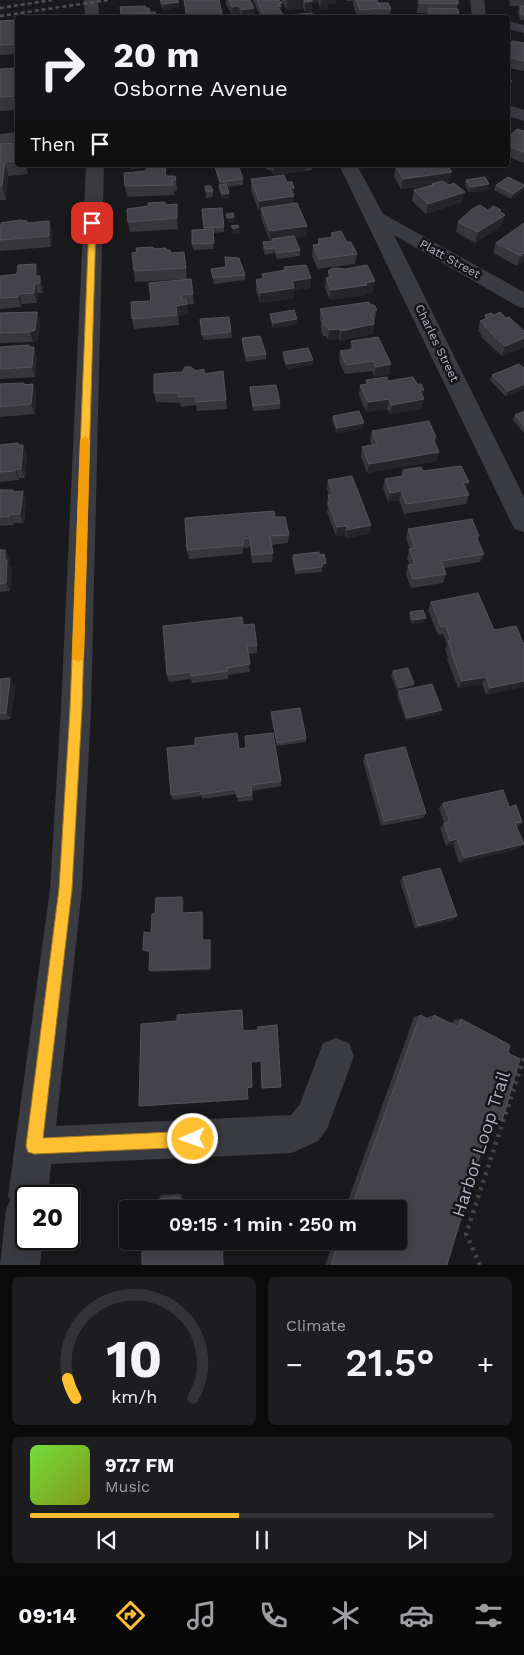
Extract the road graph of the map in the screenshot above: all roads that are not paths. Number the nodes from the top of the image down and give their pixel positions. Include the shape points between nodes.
1 (91, 0) edge
2 (477, 0) edge
3 (92, 15) edge
4 (479, 15) edge
5 (510, 26) edge
6 (524, 28) edge
7 (510, 111) edge
8 (524, 116) edge
9 (15, 137) edge
10 (0, 139) edge
11 (94, 167) edge
12 (349, 167) edge
13 (376, 217) junction
14 (524, 300) edge
15 (524, 522) edge
16 (336, 1056) dead end
17 (34, 1146) junction
18 (29, 1185) edge
19 (22, 1250) edge
20 (20, 1265) edge

1 - 3 street
2 - 4 street
5 - 6 street
7 - 8 street
9 - 10 street
11 - 17 street via 76,709 66,880
12 - 13 street, Charles Street
13 - 14 street, Platt Street
13 - 15 street, Charles Street
16 - 17 street via 314,1116 305,1128 292,1134
17 - 18 street
19 - 20 street

